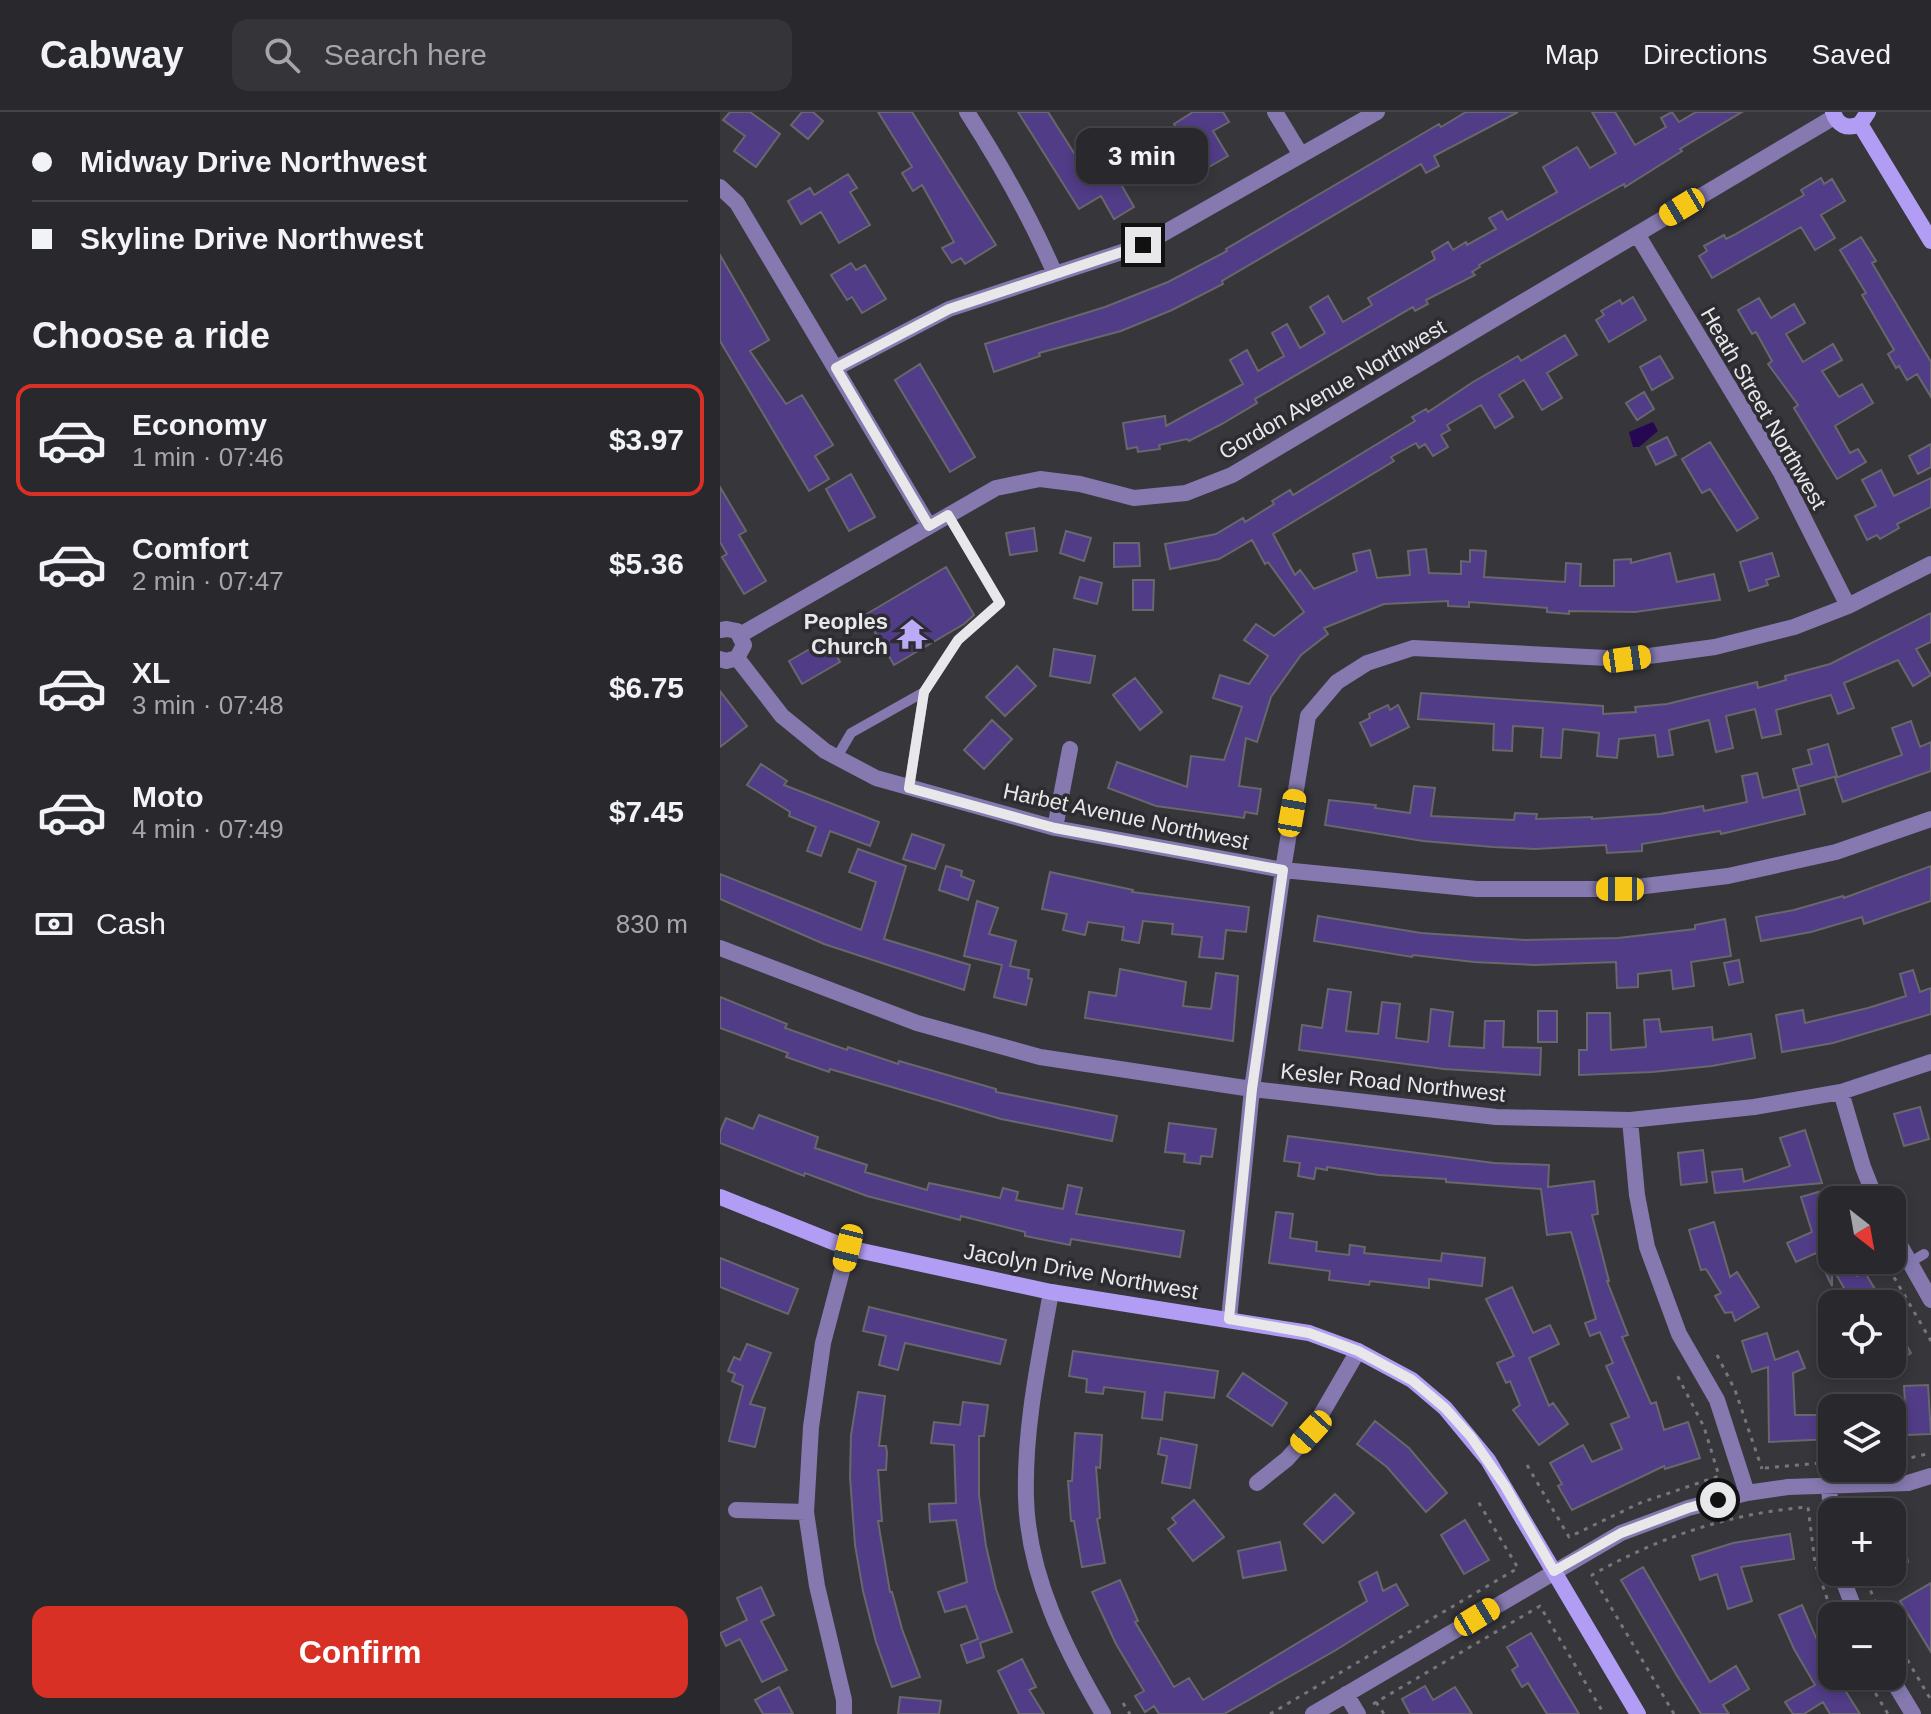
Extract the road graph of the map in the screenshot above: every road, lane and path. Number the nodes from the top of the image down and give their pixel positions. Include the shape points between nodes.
1 (967, 112) edge
2 (1275, 112) edge
3 (1377, 112) edge
4 (1833, 115) edge
5 (1864, 118) edge
6 (1301, 155) junction
7 (720, 187) edge
8 (1637, 234) junction
9 (1931, 241) edge
10 (1055, 274) junction
11 (836, 368) junction
12 (948, 515) junction
13 (929, 526) junction
14 (1931, 564) edge
15 (1848, 606) junction
16 (720, 630) edge
17 (740, 635) junction
18 (728, 659) edge
19 (924, 692) junction
20 (1070, 749) dead end
21 (837, 757) junction
22 (909, 788) junction
23 (1931, 819) edge
24 (1055, 828) junction
25 (1283, 870) junction
26 (720, 948) edge
27 (1931, 1062) edge
28 (1252, 1089) junction
29 (1841, 1092) junction
30 (1630, 1120) junction
31 (1870, 1186) edge
32 (720, 1197) edge
33 (1906, 1246) edge
34 (848, 1248) junction
35 (1892, 1274) edge
36 (1051, 1292) junction
37 (1931, 1300) edge
38 (1229, 1319) junction
39 (1931, 1341) edge
40 (1358, 1351) junction
41 (1717, 1355) dead end
42 (1677, 1375) dead end
43 (1931, 1453) edge
44 (1906, 1459) edge
45 (1818, 1463) edge
46 (1527, 1465) dead end
47 (1931, 1476) edge
48 (1257, 1483) dead end
49 (1829, 1485) junction
50 (1747, 1493) junction
51 (1476, 1498) dead end
52 (1830, 1498) edge
53 (736, 1510) dead end
54 (806, 1512) junction
55 (1554, 1571) junction
56 (1828, 1602) edge
57 (1906, 1658) edge
58 (1873, 1690) edge
59 (1898, 1690) edge
60 (1346, 1694) junction
61 (1931, 1700) edge
62 (1376, 1702) junction
63 (1123, 1703) dead end
64 (1363, 1710) edge
65 (844, 1714) edge
66 (1103, 1714) edge
67 (1130, 1714) edge
68 (1270, 1714) edge
69 (1313, 1714) edge
70 (1384, 1714) edge
71 (1604, 1714) edge
72 (1638, 1714) edge
73 (1674, 1714) edge
74 (1888, 1714) edge
75 (1913, 1714) edge

1 - 10 street via 1012,183
2 - 6 street
3 - 6 street
4 - 5 street via 1849,127
4 - 8 street, Gordon Avenue Northwest
5 - 9 street
6 - 10 street via 1143,245
7 - 11 street via 737,203
8 - 12 street, Gordon Avenue Northwest via 1232,475 1186,493 1134,498 1040,479 996,488
8 - 15 street, Heath Street Northwest via 1780,471
10 - 11 street via 949,309
11 - 13 street
12 - 13 street, Gordon Avenue Northwest
12 - 19 lane via 1000,603 958,640
13 - 17 street, Gordon Avenue Northwest
14 - 15 street
15 - 25 street via 1794,627 1715,647 1627,659 1413,648 1367,663 1337,682 1308,716
16 - 17 street
17 - 18 street via 744,645
18 - 21 street, Harbet Avenue Northwest via 782,716
19 - 21 lane via 851,733
19 - 22 lane
20 - 24 street
21 - 22 street, Harbet Avenue Northwest
22 - 24 street, Harbet Avenue Northwest
23 - 25 street, Harbet Avenue Northwest via 1836,852 1728,876 1620,889 1477,889
24 - 25 street, Harbet Avenue Northwest
25 - 28 street
26 - 28 street, Kesler Road Northwest via 917,1023 1040,1057
27 - 29 street, Kesler Road Northwest
28 - 30 street, Kesler Road Northwest via 1496,1117
28 - 38 street
29 - 30 street, Kesler Road Northwest
29 - 31 street
30 - 50 street via 1647,1247 1679,1334 1717,1400
32 - 34 street, Jacolyn Drive Northwest
33 - 37 street via 1917,1258
34 - 36 street, Jacolyn Drive Northwest
34 - 54 street via 823,1343
35 - 39 path
36 - 38 street, Jacolyn Drive Northwest
36 - 66 street via 1028,1438 1026,1499 1034,1557 1055,1623
38 - 40 street, Jacolyn Drive Northwest via 1309,1333
40 - 48 street via 1311,1432
40 - 55 street, Jacolyn Drive Northwest via 1412,1380 1462,1427 1488,1460
41 - 45 path via 1764,1468
42 - 46 path via 1704,1427 1719,1476 1632,1506 1569,1537
43 - 44 path
47 - 49 street via 1908,1483
49 - 50 street
49 - 52 street
50 - 55 street via 1621,1533
51 - 68 path via 1518,1568
53 - 54 street
54 - 65 street
55 - 60 street
55 - 72 street, Jacolyn Drive Northwest
56 - 73 path via 1815,1563 1808,1507 1695,1529 1592,1575
57 - 61 path
58 - 74 path
59 - 75 street
60 - 64 street
60 - 69 street
62 - 64 path
62 - 70 path
62 - 71 path via 1540,1606
63 - 67 path

